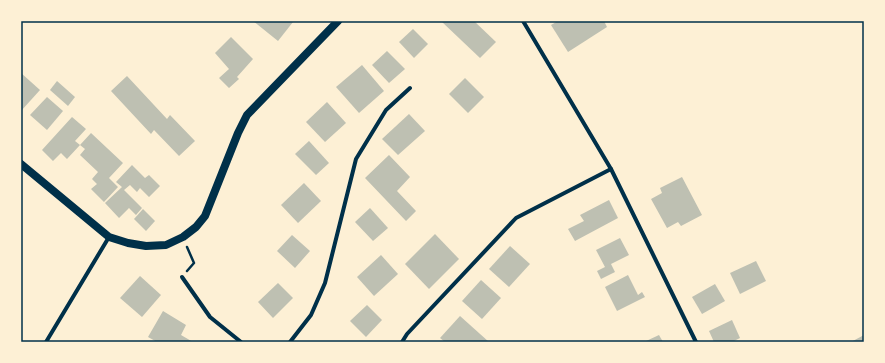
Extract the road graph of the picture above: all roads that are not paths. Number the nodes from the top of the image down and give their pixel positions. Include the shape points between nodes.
1 (338, 21) edge
2 (523, 21) edge
3 (410, 88) dead end
4 (21, 164) edge
5 (611, 169) junction
6 (109, 237) junction
7 (182, 277) road end
8 (46, 342) edge
9 (241, 342) edge
10 (290, 342) edge
11 (402, 342) edge
12 (696, 342) edge

1 - 6 main road via 247,115 205,216 196,227 166,245 146,246
2 - 5 street
3 - 10 street via 386,110 356,159 326,283 311,315
4 - 6 main road
5 - 11 street via 516,218
5 - 12 street
6 - 8 street
7 - 9 street via 210,317

